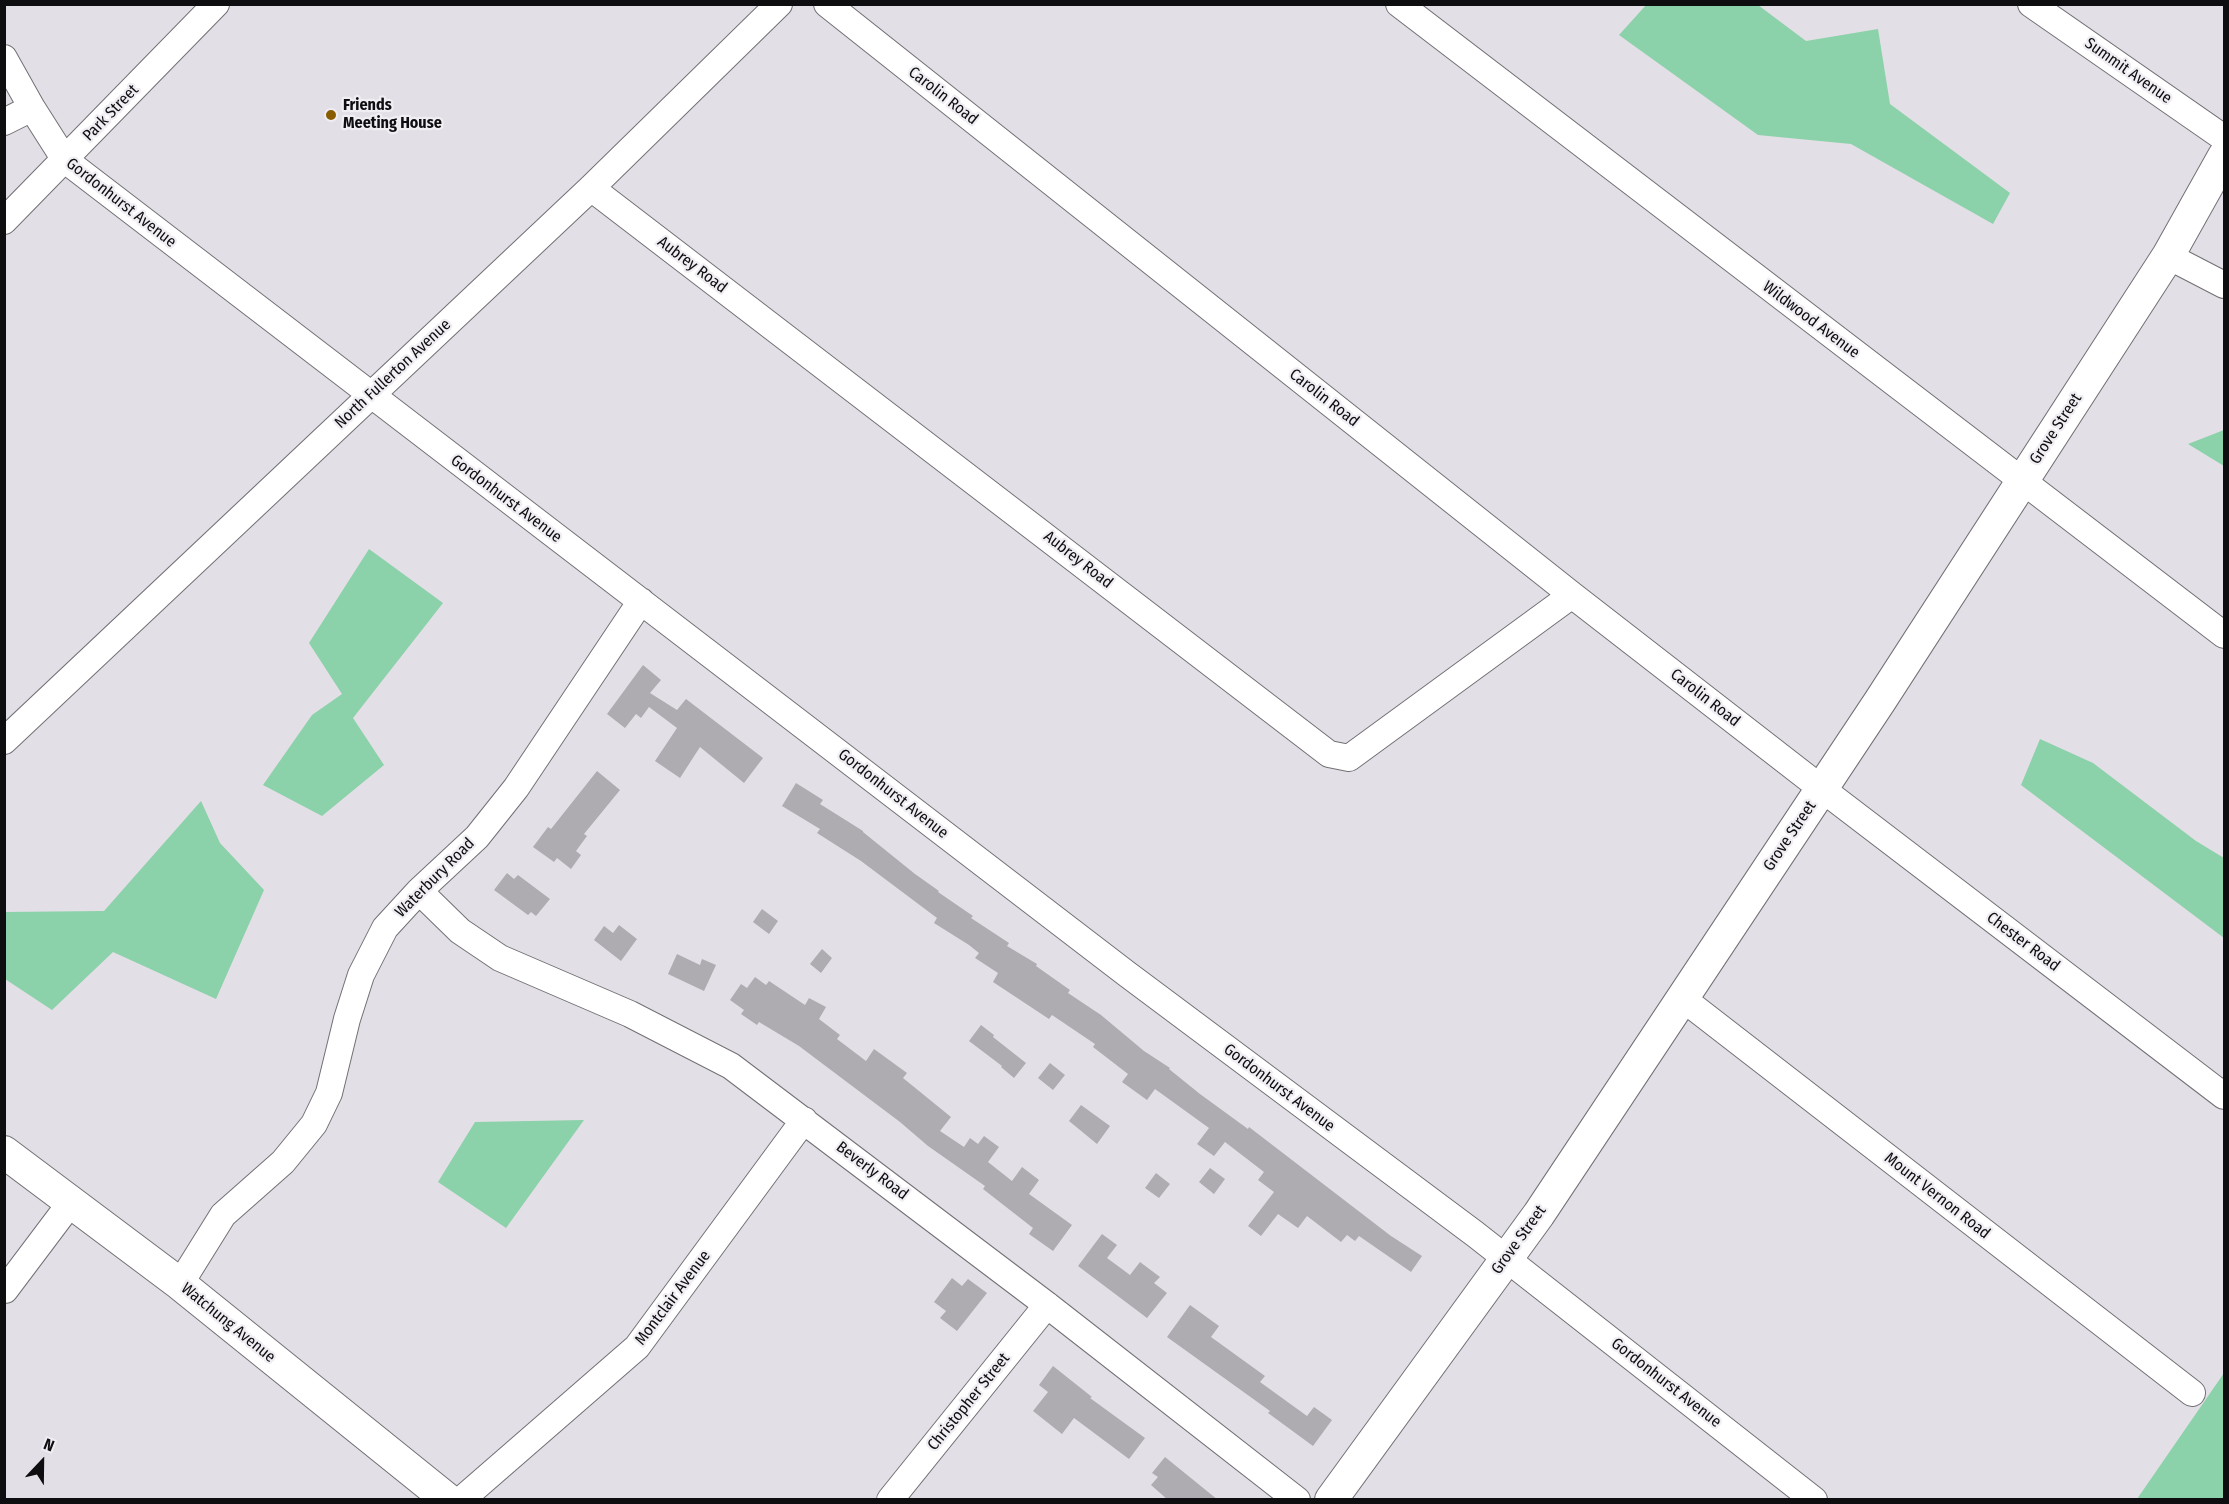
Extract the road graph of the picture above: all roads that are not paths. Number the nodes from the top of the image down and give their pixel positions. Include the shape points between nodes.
1 (216, 4) edge
2 (779, 4) edge
3 (827, 4) edge
4 (1399, 4) edge
5 (2031, 4) edge
6 (4, 58) edge
7 (32, 108) junction
8 (4, 122) edge
9 (2224, 138) edge
10 (2224, 156) edge
11 (65, 160) junction
12 (591, 188) junction
13 (4, 221) edge
14 (2168, 256) junction
15 (2224, 285) edge
16 (370, 396) junction
17 (2022, 482) junction
18 (1572, 595) junction
19 (641, 601) junction
20 (2224, 635) edge
21 (4, 741) edge
22 (1822, 789) junction
23 (419, 891) junction
24 (1682, 998) junction
25 (2224, 1096) edge
26 (804, 1119) junction
27 (4, 1152) edge
28 (72, 1202) junction
29 (1506, 1258) junction
30 (180, 1284) junction
31 (5, 1290) edge
32 (1047, 1305) junction
33 (2192, 1393) dead end
34 (448, 1500) edge
35 (461, 1500) edge
36 (890, 1500) edge
37 (1297, 1500) edge
38 (1331, 1500) edge
39 (1815, 1500) edge

1 - 11 street, Park Street
2 - 12 street, North Fullerton Avenue
3 - 18 street, Carolin Road
4 - 17 street, Wildwood Avenue
5 - 9 street, Summit Avenue
6 - 7 street, Gordonhurst Avenue
7 - 8 street
7 - 11 street, Gordonhurst Avenue
10 - 14 main road, Grove Street
11 - 13 street, Park Street
11 - 16 street, Gordonhurst Avenue
12 - 16 street, North Fullerton Avenue
12 - 18 street, Aubrey Road via 1329,754 1349,758
14 - 15 street
14 - 17 main road, Grove Street
16 - 19 street, Gordonhurst Avenue
16 - 21 street, North Fullerton Avenue
17 - 20 street, Wildwood Avenue
17 - 22 main road, Grove Street
18 - 22 street, Carolin Road
19 - 23 street, Waterbury Road via 516,788 477,837
19 - 29 street, Gordonhurst Avenue via 1127,975
22 - 24 main road, Grove Street
22 - 25 street, Chester Road
23 - 26 street, Beverly Road via 460,932 500,958 630,1014 731,1066
23 - 30 street, Waterbury Road via 385,928 361,975 329,1093 314,1124 283,1162 223,1215
24 - 29 main road, Grove Street
24 - 33 street, Mount Vernon Road
26 - 32 street, Beverly Road
26 - 35 street, Montclair Avenue via 637,1347
27 - 28 main road, Watchung Avenue
28 - 30 main road, Watchung Avenue
28 - 31 street
29 - 38 main road, Grove Street
29 - 39 street, Gordonhurst Avenue
30 - 34 main road, Watchung Avenue
32 - 36 street, Christopher Street
32 - 37 street, Beverly Road

